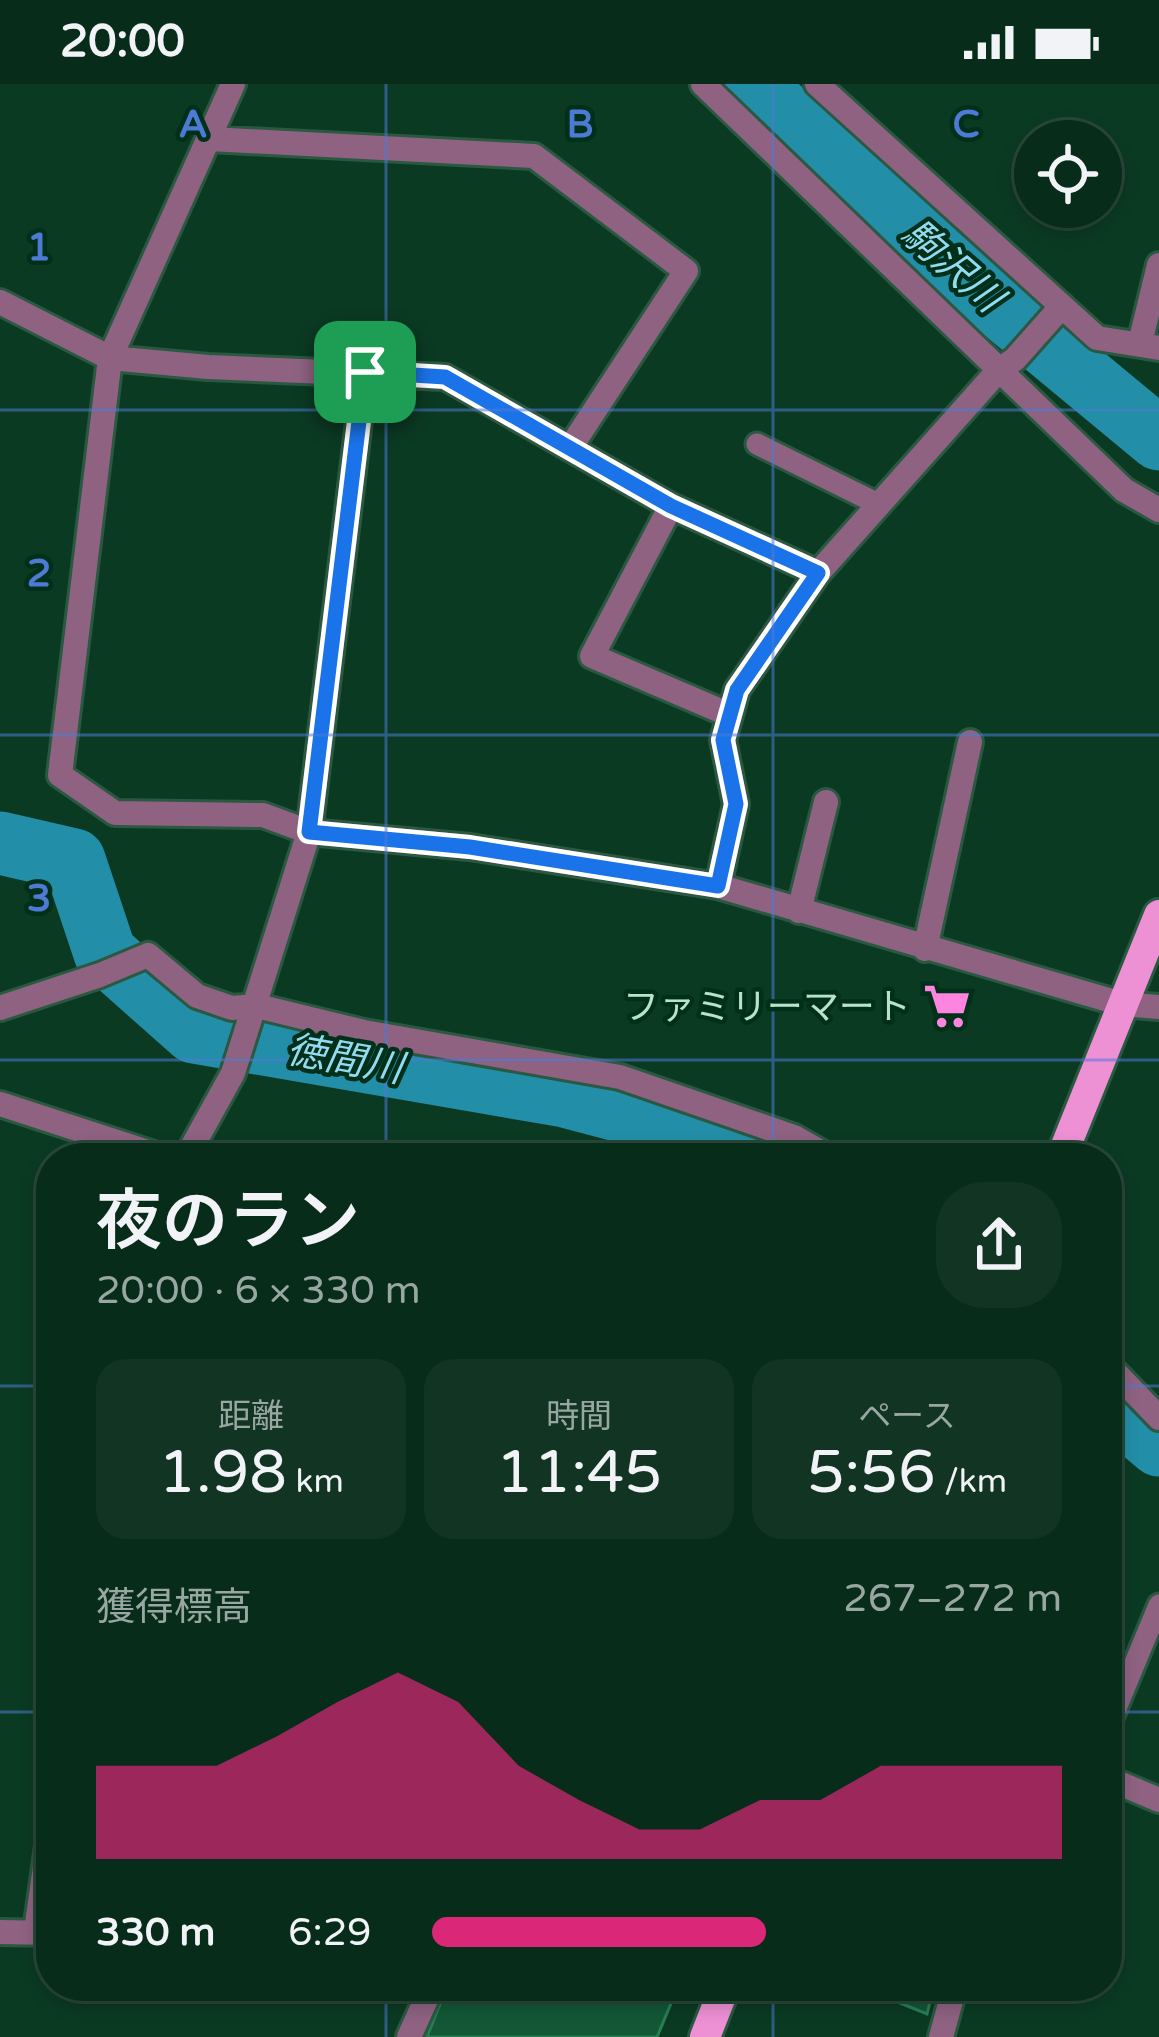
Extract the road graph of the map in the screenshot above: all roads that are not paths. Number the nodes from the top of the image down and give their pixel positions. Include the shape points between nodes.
1 (233, 84) edge
2 (703, 84) edge
3 (817, 84) edge
4 (210, 139) junction
5 (1159, 265) edge
6 (0, 302) edge
7 (1054, 312) junction
8 (1149, 345) edge
9 (110, 358) junction
10 (1007, 365) junction
11 (365, 372) junction
12 (757, 444) dead end
13 (570, 448) junction
14 (878, 504) junction
15 (671, 506) junction
16 (1159, 510) edge
17 (818, 573) junction
18 (730, 715) junction
19 (970, 742) dead end
20 (826, 802) dead end
21 (309, 832) junction
22 (718, 886) junction
23 (799, 910) junction
24 (1159, 915) edge
25 (925, 949) junction
26 (1123, 1004) junction
27 (1159, 1006) edge
28 (0, 1008) edge
29 (255, 1014) junction
30 (0, 1104) edge
31 (120, 1143) edge
32 (193, 1143) edge
33 (806, 1143) edge
34 (1067, 1143) edge
35 (1122, 1380) edge
36 (1159, 1418) edge
37 (1159, 1606) edge
38 (1122, 1694) edge
39 (1122, 1784) edge
40 (1159, 1800) edge
41 (0, 1932) edge
42 (36, 1932) edge
43 (425, 2001) edge
44 (719, 2001) edge
45 (952, 2001) edge
46 (409, 2037) edge
47 (705, 2037) edge
48 (941, 2037) edge

1 - 4 street
2 - 10 street
3 - 7 street
4 - 9 street
4 - 13 street via 534,156 686,271
5 - 8 street
6 - 9 street
7 - 8 street via 1096,338
7 - 10 street
9 - 11 street
9 - 21 street via 60,775 115,813 263,815
10 - 14 street
10 - 16 street via 1124,490
11 - 13 street via 445,377
11 - 21 street
12 - 14 lane
13 - 15 street
14 - 17 street
15 - 17 street
15 - 18 street via 592,656
17 - 18 street via 737,690
18 - 22 street via 723,740 736,804
19 - 25 street
20 - 23 street
21 - 22 street via 470,847
21 - 29 street
22 - 23 street
23 - 25 street
24 - 26 main road
25 - 26 street
26 - 27 street
26 - 34 main road
28 - 29 street via 148,955 197,996
29 - 32 street
29 - 33 street via 620,1077
30 - 31 street
35 - 36 street
37 - 38 lane
39 - 40 street
41 - 42 street
43 - 46 street
44 - 47 main road
45 - 48 street

